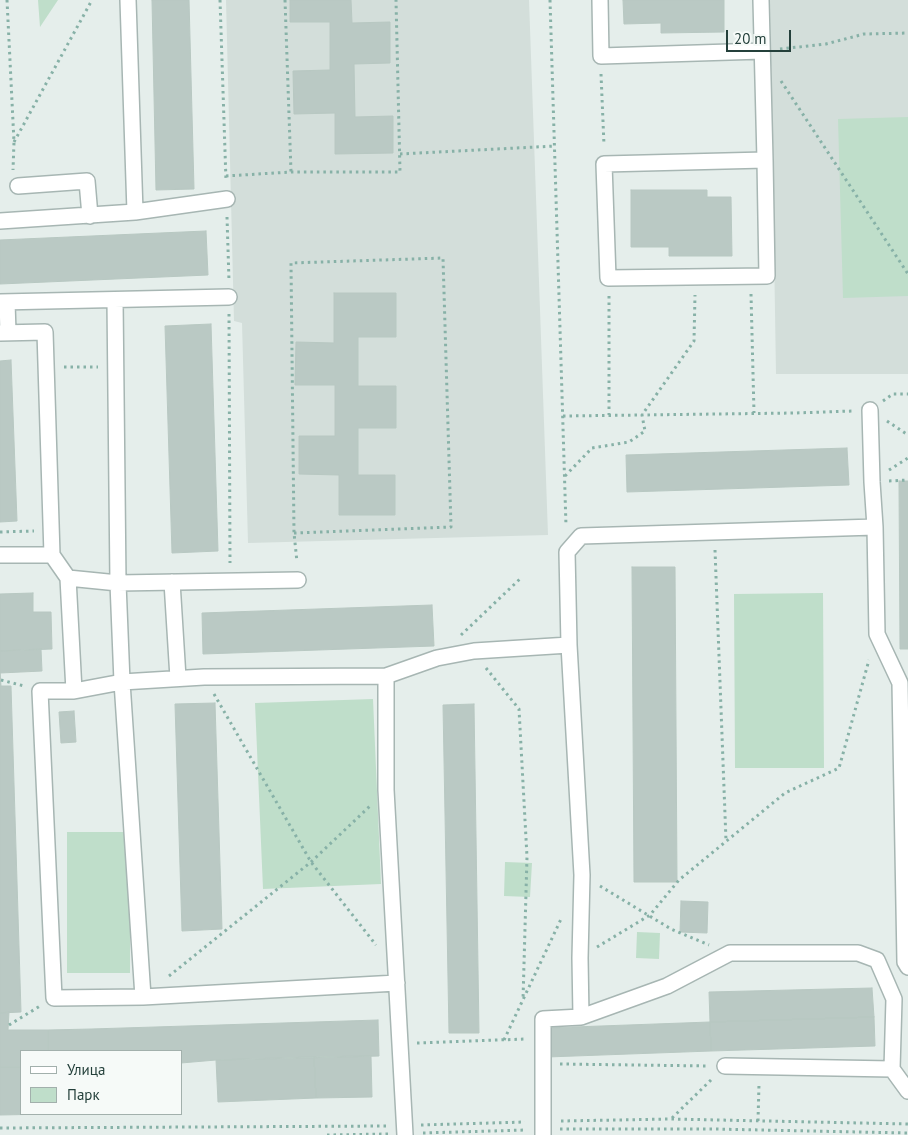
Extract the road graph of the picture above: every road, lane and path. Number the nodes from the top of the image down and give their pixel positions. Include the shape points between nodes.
1 (7, 0) edge
2 (92, 0) edge
3 (128, 0) edge
4 (285, 0) edge
5 (396, 0) edge
6 (550, 0) edge
7 (600, 0) edge
8 (761, 0) edge
9 (908, 33) edge
10 (762, 51) junction
11 (601, 56) junction
12 (778, 76) dead end
13 (14, 142) junction
14 (555, 146) junction
15 (400, 154) junction
16 (765, 160) junction
17 (604, 164) junction
18 (291, 172) junction
19 (226, 176) dead end
20 (15, 179) joint
21 (227, 199) dead end
22 (135, 212) junction
23 (90, 216) junction
24 (0, 221) edge
25 (908, 274) edge
26 (750, 276) junction
27 (695, 277) junction
28 (608, 278) junction
29 (229, 298) dead end
30 (115, 300) junction
31 (4, 302) edge
32 (4, 333) edge
33 (46, 367) junction
34 (116, 367) junction
35 (908, 394) edge
36 (870, 410) junction
37 (754, 413) junction
38 (609, 415) junction
39 (642, 415) junction
40 (563, 416) junction
41 (565, 476) junction
42 (875, 527) junction
43 (51, 531) junction
44 (0, 532) edge
45 (714, 532) junction
46 (294, 533) junction
47 (567, 552) junction
48 (0, 555) edge
49 (52, 555) junction
50 (522, 577) dead end
51 (68, 578) junction
52 (298, 580) joint
53 (172, 582) junction
54 (118, 583) junction
55 (877, 634) junction
56 (569, 645) junction
57 (474, 651) junction
58 (437, 658) junction
59 (386, 676) junction
60 (204, 677) junction
61 (178, 678) junction
62 (1, 680) edge
63 (122, 682) junction
64 (40, 690) junction
65 (74, 691) junction
66 (386, 790) junction
67 (726, 842) junction
68 (311, 862) junction
69 (582, 875) junction
70 (565, 911) dead end
71 (650, 915) junction
72 (378, 947) dead end
73 (730, 953) junction
74 (580, 958) junction
75 (908, 967) edge
76 (397, 983) junction
77 (143, 997) junction
78 (54, 998) junction
79 (523, 1000) junction
80 (581, 1017) junction
81 (9, 1025) dead end
82 (522, 1039) dead end
83 (504, 1040) junction
84 (400, 1043) junction
85 (543, 1064) junction
86 (709, 1066) dead end
87 (725, 1066) joint
88 (759, 1066) junction
89 (892, 1069) junction
90 (908, 1092) edge
91 (671, 1119) junction
92 (758, 1121) junction
93 (908, 1124) edge
94 (0, 1128) edge
95 (543, 1128) edge
96 (405, 1131) edge
97 (908, 1133) edge
98 (327, 1135) edge

1 - 13 path
2 - 13 path
3 - 22 lane
4 - 18 path
5 - 15 path
6 - 14 path
7 - 11 lane
8 - 10 lane
9 - 10 path via 864,34 826,44
10 - 11 lane
10 - 16 lane
11 - 17 path
12 - 25 path
13 - 20 path
14 - 15 path
14 - 40 path
15 - 18 path via 400,172
16 - 17 lane
16 - 26 lane via 767,276
17 - 28 lane
18 - 19 path
20 - 23 lane via 87,181
21 - 22 lane
22 - 23 lane
23 - 24 lane
26 - 27 lane
26 - 37 path
27 - 28 lane
27 - 39 path via 694,341
28 - 38 path
29 - 30 lane
30 - 31 lane
30 - 34 lane
31 - 32 lane
32 - 33 lane via 45,332
33 - 34 path
33 - 43 lane
34 - 54 lane
35 - 36 path via 893,394
36 - 37 path
36 - 42 lane
37 - 39 path
38 - 39 path
38 - 40 path
39 - 41 path via 645,431 629,442 592,448
40 - 41 path
41 - 47 path
42 - 45 lane
42 - 55 lane
43 - 44 path
43 - 49 lane
45 - 47 lane via 581,536
45 - 67 path
46 - 46 path via 291,263 443,258 451,527
46 - 52 path
47 - 56 lane
48 - 49 lane
49 - 51 lane
50 - 58 path
51 - 54 lane
51 - 65 lane
52 - 53 lane
53 - 54 lane
53 - 61 lane
54 - 63 lane
55 - 67 path via 838,768 785,793
55 - 75 lane via 900,684 905,962
56 - 57 lane
56 - 69 lane
57 - 58 lane
57 - 79 path via 519,709 528,857
58 - 59 lane
59 - 60 lane
59 - 66 lane
60 - 61 lane
60 - 68 path
61 - 63 lane
62 - 64 path
63 - 65 lane
63 - 77 lane
64 - 65 lane
64 - 78 lane
66 - 68 path
66 - 76 lane
67 - 71 path via 679,880
68 - 72 path
68 - 77 path
69 - 71 path
69 - 74 lane
70 - 79 path
71 - 73 path via 671,929
71 - 74 path
73 - 80 lane via 667,986
73 - 89 lane via 858,953 877,960 894,999
74 - 80 lane
76 - 77 lane
76 - 84 lane
77 - 78 lane
78 - 81 path
79 - 83 path
80 - 85 lane via 543,1019
82 - 83 path
83 - 84 path
84 - 96 lane
85 - 86 path
85 - 95 lane
87 - 88 lane
87 - 91 path
88 - 89 lane
88 - 92 path
89 - 90 lane
91 - 92 path
91 - 95 path
92 - 93 path
94 - 96 path
95 - 96 path
95 - 96 path
95 - 97 path
96 - 98 path

